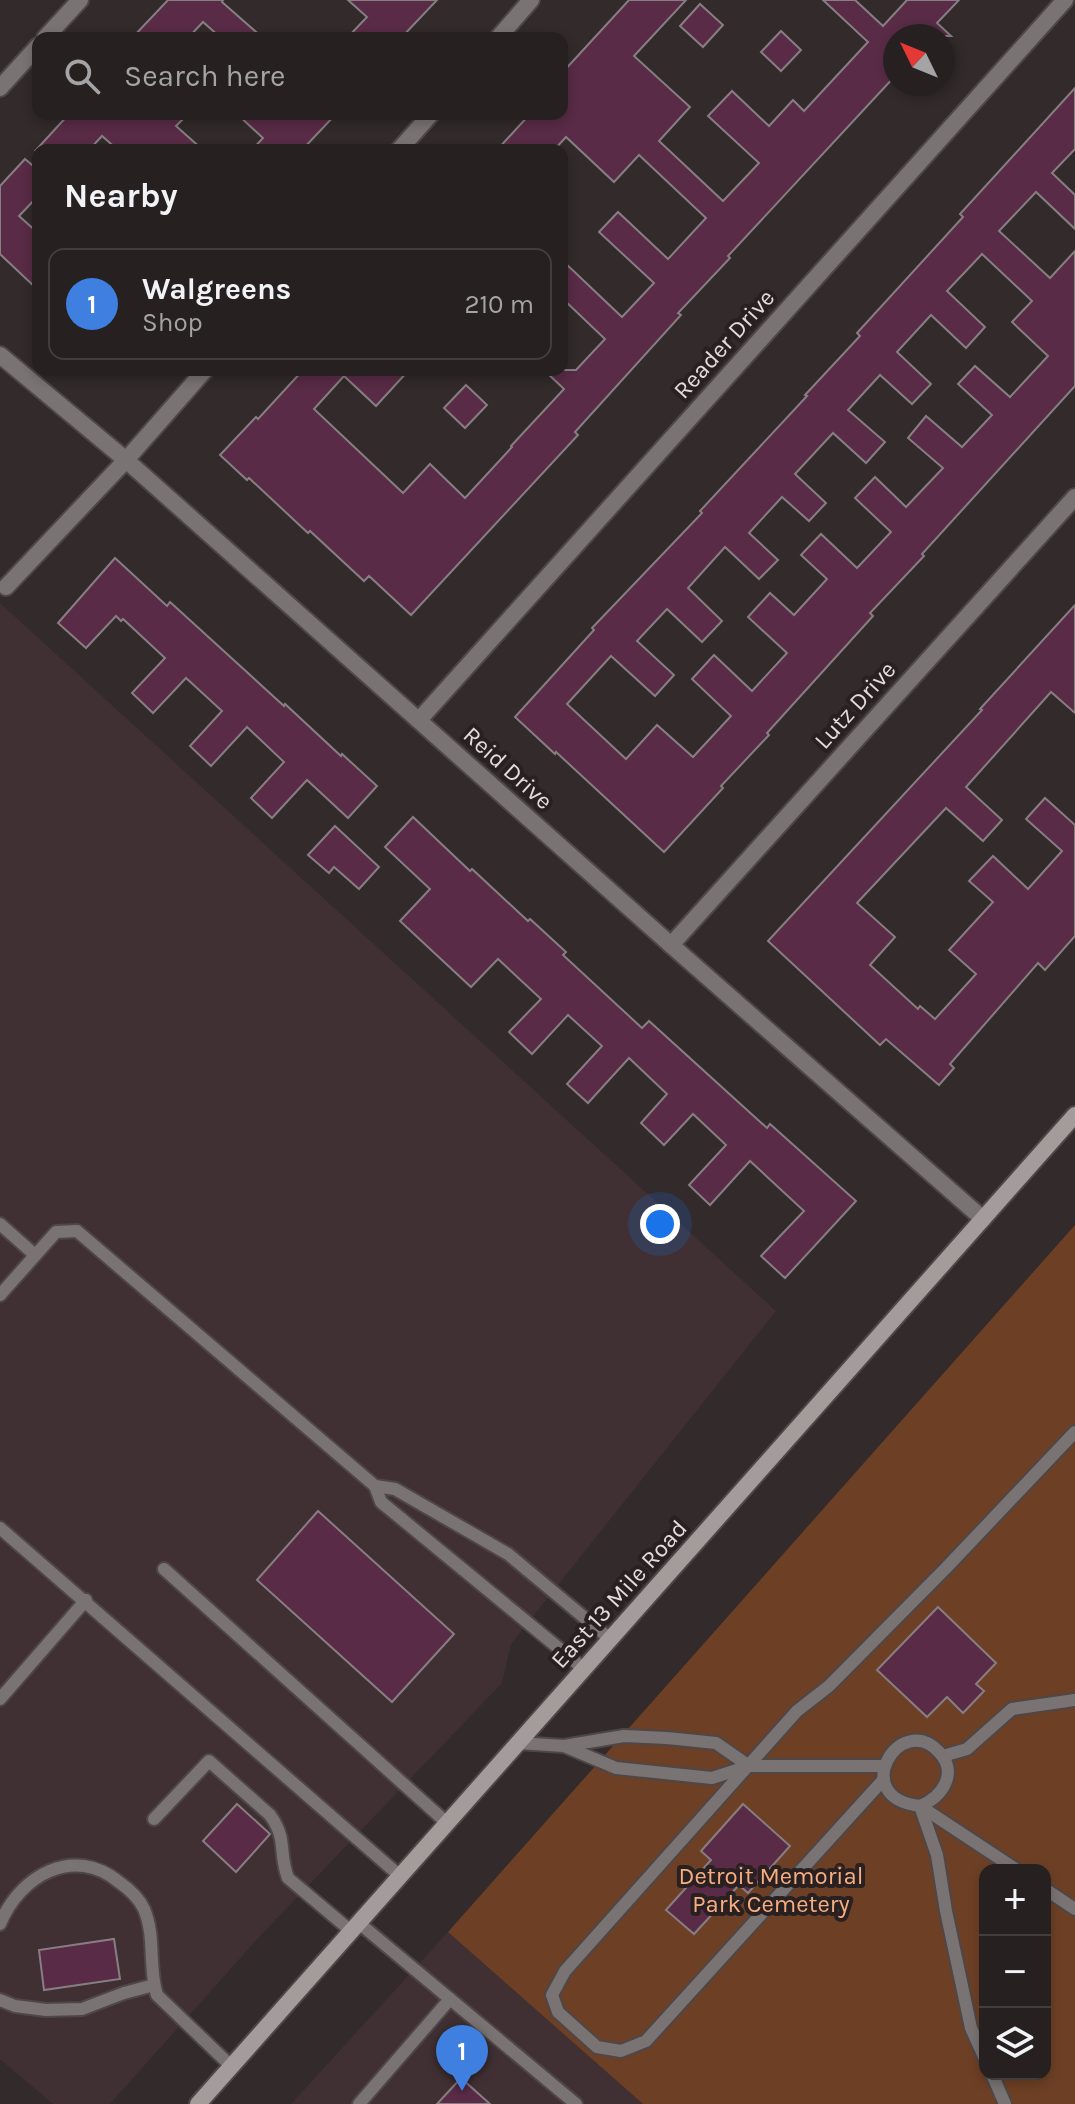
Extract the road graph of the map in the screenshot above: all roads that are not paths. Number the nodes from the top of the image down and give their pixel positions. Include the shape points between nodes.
1 (80, 0) edge
2 (531, 0) edge
3 (1065, 0) edge
4 (51, 32) edge
5 (503, 32) edge
6 (32, 53) edge
7 (0, 88) edge
8 (426, 120) edge
9 (404, 144) edge
10 (0, 355) edge
11 (200, 376) edge
12 (126, 460) junction
13 (1075, 497) edge
14 (6, 587) dead end
15 (419, 720) junction
16 (671, 945) junction
17 (1075, 1115) edge
18 (983, 1219) junction
19 (0, 1224) edge
20 (35, 1255) junction
21 (0, 1295) edge
22 (1075, 1432) edge
23 (375, 1486) junction
24 (0, 1528) edge
25 (164, 1569) dead end
26 (86, 1600) junction
27 (610, 1639) junction
28 (584, 1669) junction
29 (0, 1699) edge
30 (1075, 1700) edge
31 (518, 1743) junction
32 (564, 1746) junction
33 (943, 1756) junction
34 (749, 1766) junction
35 (884, 1772) junction
36 (920, 1806) junction
37 (154, 1819) dead end
38 (447, 1823) junction
39 (1008, 1864) edge
40 (400, 1876) junction
41 (1051, 1893) edge
42 (1075, 1909) edge
43 (0, 1924) edge
44 (355, 1927) junction
45 (154, 1985) junction
46 (450, 1999) junction
47 (0, 2000) edge
48 (979, 2046) edge
49 (231, 2066) junction
50 (995, 2080) edge
51 (198, 2104) edge
52 (359, 2104) edge
53 (576, 2104) edge
54 (1005, 2104) edge

1 - 4 street
2 - 5 street
3 - 15 street, Reader Drive
6 - 7 street
8 - 9 street
10 - 12 street, Reid Drive
11 - 12 street
12 - 14 street
12 - 15 street, Reid Drive
13 - 16 street, Lutz Drive
15 - 16 street, Reid Drive
16 - 18 street, Reid Drive
17 - 18 main road, East 13 Mile Road
18 - 27 main road, East 13 Mile Road
19 - 20 lane
20 - 21 lane
20 - 23 lane via 56,1232 77,1231
22 - 34 lane via 914,1601 797,1711
23 - 27 lane via 395,1489 508,1554
23 - 28 lane via 381,1502
24 - 26 lane
25 - 38 lane
26 - 29 lane
26 - 40 lane
27 - 28 main road, East 13 Mile Road
28 - 31 main road, East 13 Mile Road
30 - 33 lane via 1012,1709 967,1749
31 - 32 lane
31 - 38 main road, East 13 Mile Road
32 - 34 lane via 616,1768 712,1778
32 - 34 lane via 624,1736 716,1743
33 - 35 lane via 934,1747 910,1742 889,1755
33 - 36 lane via 947,1768 941,1792
34 - 35 lane
34 - 35 lane via 565,1971 552,1995 558,2012 597,2047 621,2051 646,2041
35 - 36 lane via 896,1800
36 - 39 lane
36 - 48 lane via 937,1855 971,2028
37 - 44 lane via 209,1761 278,1826 288,1878
38 - 40 main road, East 13 Mile Road
40 - 44 main road, East 13 Mile Road
41 - 42 lane
43 - 45 lane via 15,1898 44,1872 82,1864 107,1872 143,1907 151,1932
44 - 46 lane
44 - 49 main road, East 13 Mile Road
45 - 47 lane via 82,2009 46,2010
45 - 49 lane via 167,2006
46 - 52 lane
46 - 53 lane
49 - 51 main road, East 13 Mile Road
50 - 54 lane

